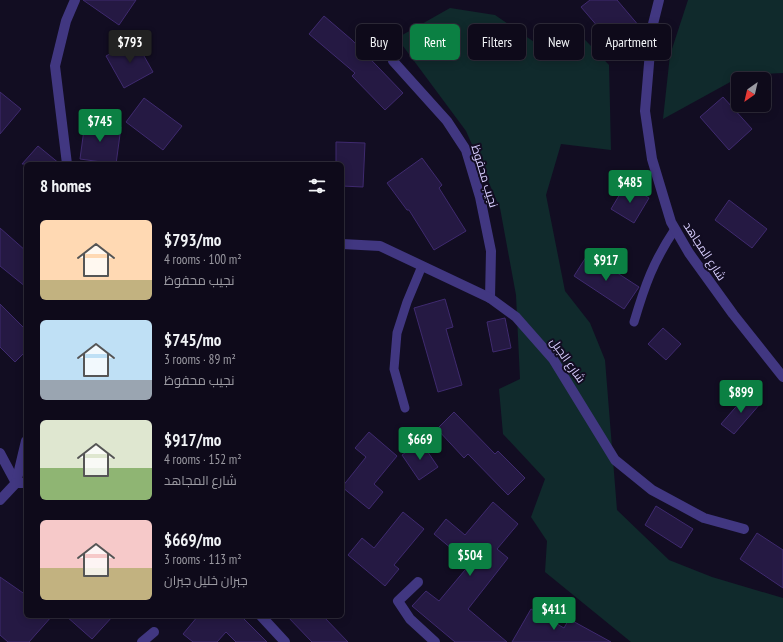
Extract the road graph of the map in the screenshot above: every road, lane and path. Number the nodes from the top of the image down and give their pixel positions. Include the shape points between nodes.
1 (75, 0) edge
2 (659, 0) edge
3 (393, 61) dead end
4 (67, 162) edge
5 (675, 230) junction
6 (344, 244) edge
7 (422, 266) junction
8 (490, 298) junction
9 (634, 322) dead end
10 (783, 377) edge
11 (405, 408) dead end
12 (0, 453) edge
13 (24, 458) edge
14 (21, 483) edge
15 (0, 500) edge
16 (744, 529) dead end
17 (418, 582) dead end
18 (263, 618) edge
19 (154, 632) dead end
20 (142, 642) edge
21 (285, 642) edge
22 (435, 642) edge

1 - 4 street via 66,21 55,66
2 - 5 street, شارع المجاهد via 652,28 645,111 652,159
3 - 8 street, نجيب محفوظ via 446,121 466,150 480,197 491,252
5 - 9 lane via 661,250 647,279
5 - 10 street, شارع المجاهد via 732,314
6 - 7 street, شارع الجبل via 380,246
7 - 8 street, شارع الجبل
7 - 11 lane via 406,302 397,333 394,369
8 - 16 street, شارع الجبل via 516,317 553,359 615,460 652,490 704,518
12 - 14 street
13 - 14 street
14 - 15 street
17 - 22 street via 398,601 410,619
18 - 21 street
19 - 20 street

